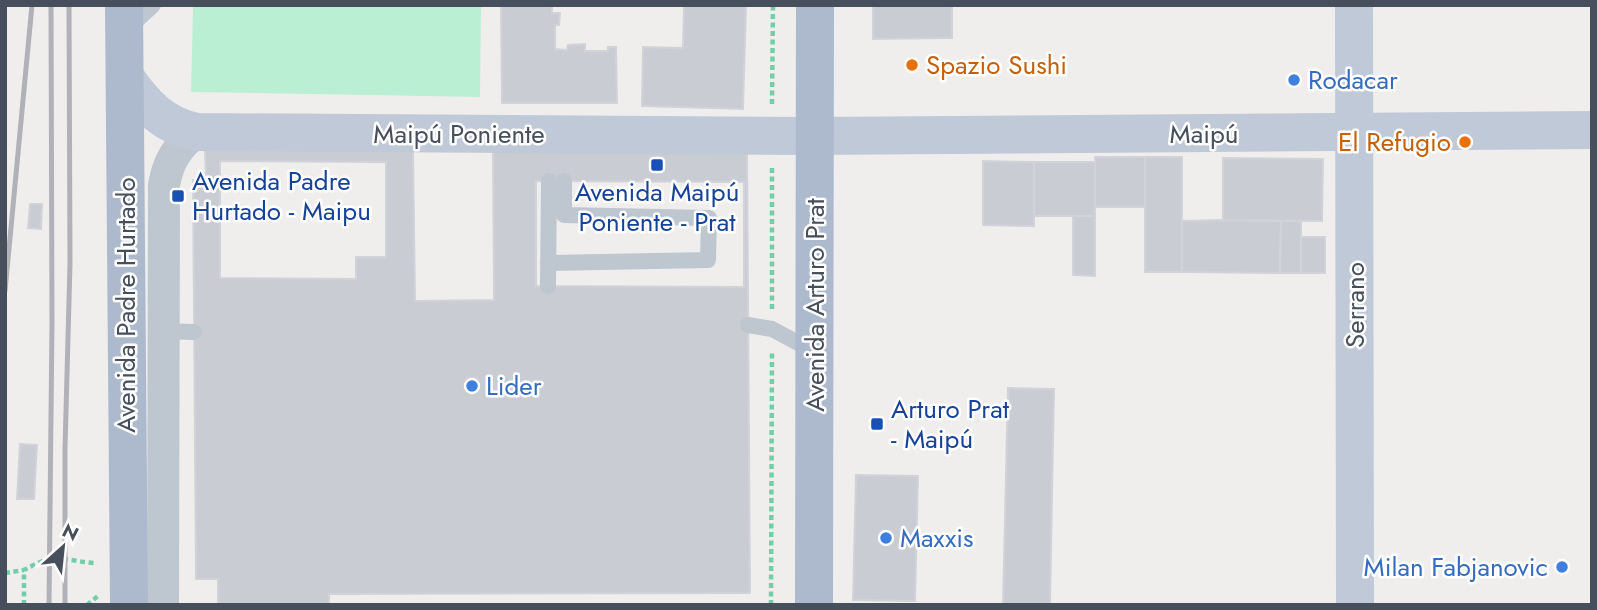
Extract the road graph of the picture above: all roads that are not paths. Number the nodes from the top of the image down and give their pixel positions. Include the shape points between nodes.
1 (153, 5) edge
2 (815, 5) edge
3 (1354, 5) edge
4 (124, 18) edge
5 (125, 77) junction
6 (1592, 130) edge
7 (197, 132) junction
8 (1354, 133) junction
9 (815, 136) junction
10 (548, 263) junction
11 (548, 286) dead end
12 (748, 325) dead end
13 (815, 352) junction
14 (114, 600) edge
15 (163, 605) edge
16 (814, 605) edge
17 (1355, 605) edge

1 - 4 lane
2 - 9 main road, Avenida Arturo Prat
3 - 8 main road, Serrano
4 - 5 main road, Avenida Padre Hurtado
5 - 7 main road, Maipú Poniente via 158,116
5 - 14 main road, Avenida Padre Hurtado
6 - 8 main road, Maipú
7 - 9 main road, Maipú Poniente via 556,142
7 - 15 street, Avenida Padre Hurtado via 171,159 164,185 179,332
8 - 9 main road, Maipú
8 - 17 main road, Serrano
9 - 13 main road, Avenida Arturo Prat
10 - 10 lane via 708,260 709,218 564,215 556,181
10 - 11 lane
12 - 13 lane via 779,332
13 - 16 main road, Avenida Arturo Prat

